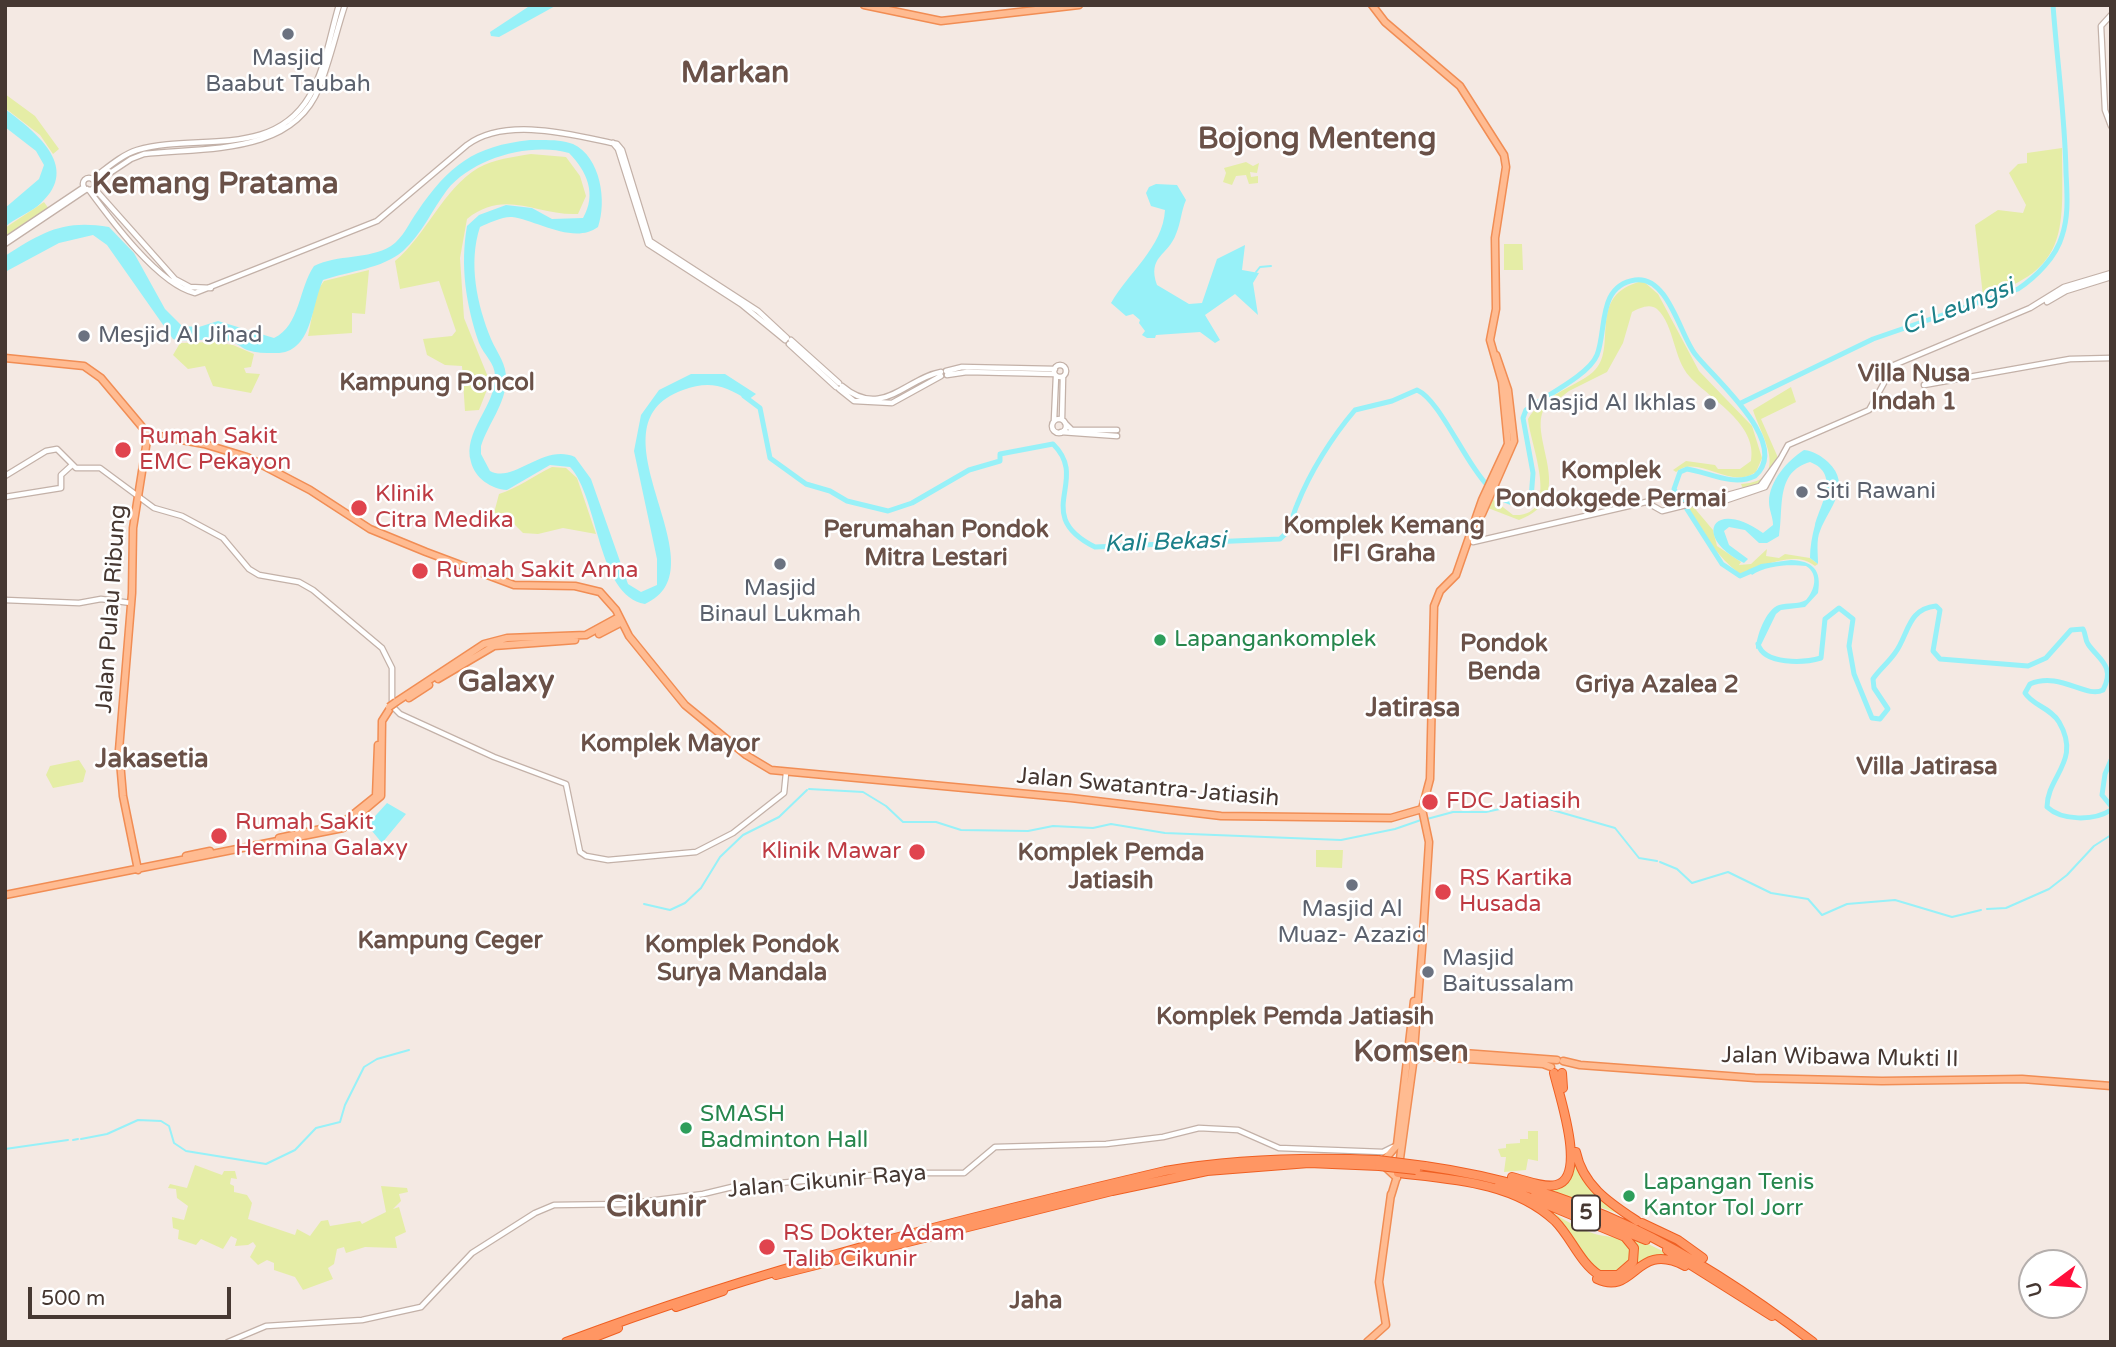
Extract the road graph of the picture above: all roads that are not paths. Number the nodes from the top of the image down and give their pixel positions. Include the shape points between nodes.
1 (339, 5) edge
2 (345, 5) edge
3 (864, 5) edge
4 (1079, 5) edge
5 (1374, 5) edge
6 (2111, 15) edge
7 (2111, 126) edge
8 (613, 143) junction
9 (90, 186) junction
10 (641, 223) junction
11 (5, 242) edge
12 (2111, 275) edge
13 (5, 358) edge
14 (2111, 358) edge
15 (1055, 373) junction
16 (1063, 377) junction
17 (1924, 384) dead end
18 (1054, 420) junction
19 (1063, 421) junction
20 (1061, 432) junction
21 (148, 434) junction
22 (72, 465) junction
23 (5, 476) edge
24 (137, 495) junction
25 (5, 497) edge
26 (1470, 542) junction
27 (5, 600) edge
28 (131, 603) junction
29 (611, 604) junction
30 (621, 619) junction
31 (611, 624) junction
32 (627, 632) junction
33 (786, 773) junction
34 (1420, 808) junction
35 (1422, 820) junction
36 (137, 868) junction
37 (5, 893) edge
38 (1416, 1034) junction
39 (1411, 1049) junction
40 (1425, 1049) junction
41 (1441, 1050) junction
42 (1413, 1058) junction
43 (1442, 1058) junction
44 (1560, 1067) junction
45 (2110, 1086) edge
46 (1397, 1140) junction
47 (1368, 1151) junction
48 (1381, 1164) junction
49 (1427, 1168) junction
50 (1395, 1174) junction
51 (1499, 1185) junction
52 (1621, 1210) junction
53 (1678, 1240) junction
54 (1734, 1286) junction
55 (228, 1342) edge
56 (566, 1342) edge
57 (582, 1342) edge
58 (1367, 1342) edge
59 (1805, 1342) edge
60 (1813, 1342) edge

1 - 9 street via 312,92 286,122 249,138 139,150
2 - 9 street via 316,96 285,129 246,144 144,154
3 - 4 main road via 934,21
5 - 26 main road via 1385,22 1466,94 1505,158 1490,340 1507,405 1508,444
6 - 7 street via 2101,26 2105,110
8 - 9 street via 534,129 483,135 381,218 212,288 175,279
8 - 10 street
8 - 10 street via 622,150
9 - 11 street
10 - 15 street via 650,241 758,312 854,401 892,402 944,374
12 - 26 street via 2066,290 1945,349 1893,368 1870,410 1788,445 1760,486 1678,508 1662,511 1646,502
13 - 21 main road via 90,368
14 - 17 street via 2070,359
15 - 16 street
15 - 16 street via 1064,367
15 - 18 street
16 - 19 street
18 - 19 street
18 - 20 street via 1053,429
19 - 20 street
19 - 20 street via 1072,430 1117,433
21 - 24 main road, Jalan Pulau Ribung
21 - 29 main road via 247,457 370,529 494,579 520,586 589,588 604,594
22 - 23 street via 53,449
22 - 24 street via 100,468
22 - 25 street via 61,475 61,488
24 - 28 main road, Jalan Pulau Ribung
24 - 33 street via 154,508 182,516 226,540 259,575 299,582 353,622 389,659 392,702 400,715 566,784 578,848 586,856 608,860 696,852 733,833 784,793
26 - 34 main road via 1456,575 1440,591 1434,606 1430,779
27 - 28 street
28 - 36 main road, Jalan Pulau Ribung via 119,758
29 - 30 main road, Jalan Swatantra-Jatiasih
29 - 31 main road
30 - 31 main road
30 - 32 main road, Jalan Swatantra-Jatiasih
31 - 32 main road
31 - 36 main road via 575,637 494,641 470,652 393,706 378,719 383,786 378,800 343,828
32 - 33 main road, Jalan Swatantra-Jatiasih via 688,708 756,762
33 - 34 main road, Jalan Swatantra-Jatiasih via 1259,818 1391,818
34 - 35 main road
35 - 38 main road via 1429,849
35 - 39 main road via 1424,875
36 - 37 main road
38 - 39 main road
38 - 40 main road
39 - 40 main road, Jalan Wibawa Mukti II
39 - 42 main road
40 - 41 main road, Jalan Wibawa Mukti II
41 - 43 main road
41 - 44 main road, Jalan Wibawa Mukti II
42 - 43 main road, Jalan Wibawa Mukti II
42 - 46 main road
42 - 50 main road
43 - 44 main road, Jalan Wibawa Mukti II
44 - 45 main road, Jalan Wibawa Mukti II via 1766,1079 2022,1079
44 - 49 highway via 1572,1155 1571,1172 1563,1182 1546,1185 1465,1168
44 - 52 highway via 1580,1167 1593,1187
46 - 47 street via 1388,1151
46 - 48 main road
47 - 48 street via 1377,1154
47 - 55 street, Jalan Cikunir Raya via 1279,1148 1238,1130 1196,1128 1161,1138 1106,1144 995,1147 964,1173 896,1173 732,1187 625,1204 558,1204 478,1249 421,1307 362,1320 269,1325
48 - 49 highway, 5, bridge
48 - 50 main road
48 - 56 highway, 5 via 1287,1158 1164,1171 794,1265 708,1290
48 - 57 highway, 5 via 1235,1167 1166,1179 777,1275
49 - 51 highway, 5
49 - 54 highway, 5 via 1496,1178 1567,1199 1668,1245
50 - 51 highway via 1479,1184 1526,1201 1553,1220 1599,1275 1616,1276 1632,1264 1635,1250 1625,1237
50 - 54 highway via 1496,1191 1524,1203 1555,1226 1589,1273 1603,1282 1620,1281 1645,1262 1666,1258
50 - 58 main road via 1379,1282 1387,1325
51 - 54 highway, 5 via 1611,1223
52 - 53 highway
52 - 53 highway
53 - 54 highway
54 - 59 highway, 5
54 - 60 highway, 5

